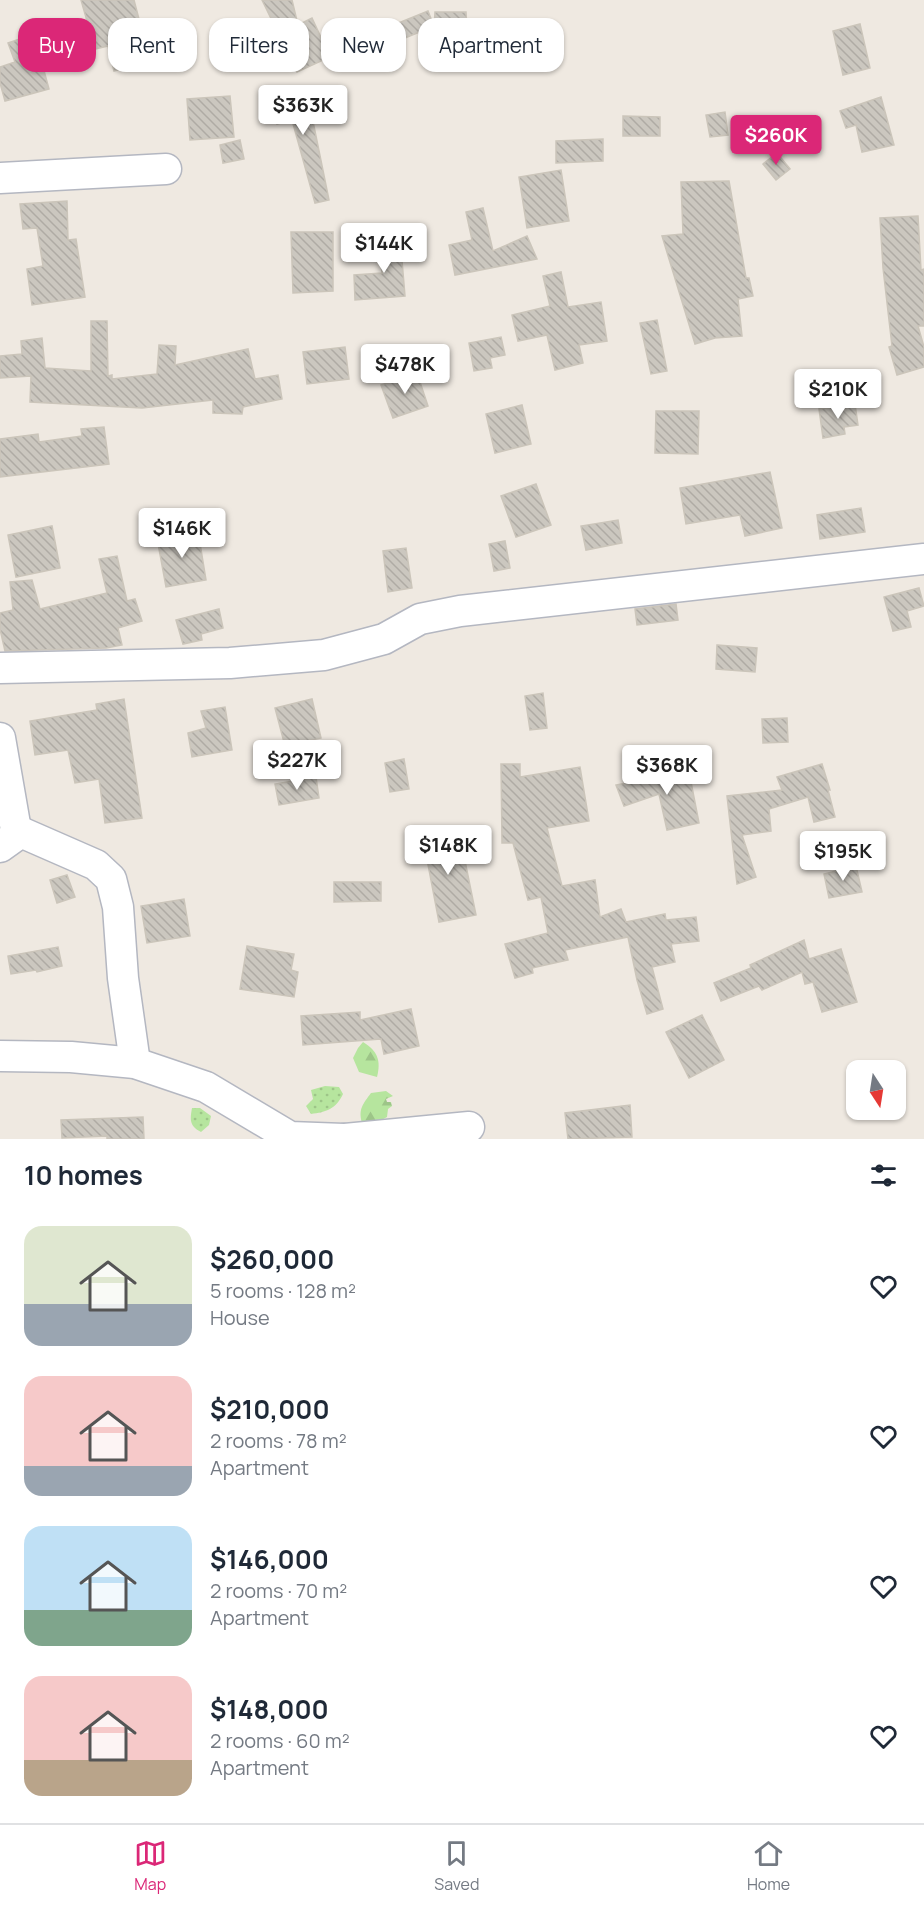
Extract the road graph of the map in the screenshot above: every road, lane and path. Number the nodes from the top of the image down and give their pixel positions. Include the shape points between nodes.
1 (166, 169) dead end
2 (0, 178) edge
3 (924, 559) edge
4 (0, 668) edge
5 (0, 738) edge
6 (8, 838) edge
7 (0, 1056) edge
8 (135, 1063) junction
9 (469, 1127) dead end
10 (345, 1139) edge

1 - 2 street
3 - 4 street via 460,611 420,619 384,639 324,655 230,663
5 - 6 street
6 - 8 street via 96,865 111,879 118,907
7 - 8 street
8 - 10 street via 206,1087 290,1137
9 - 10 street

